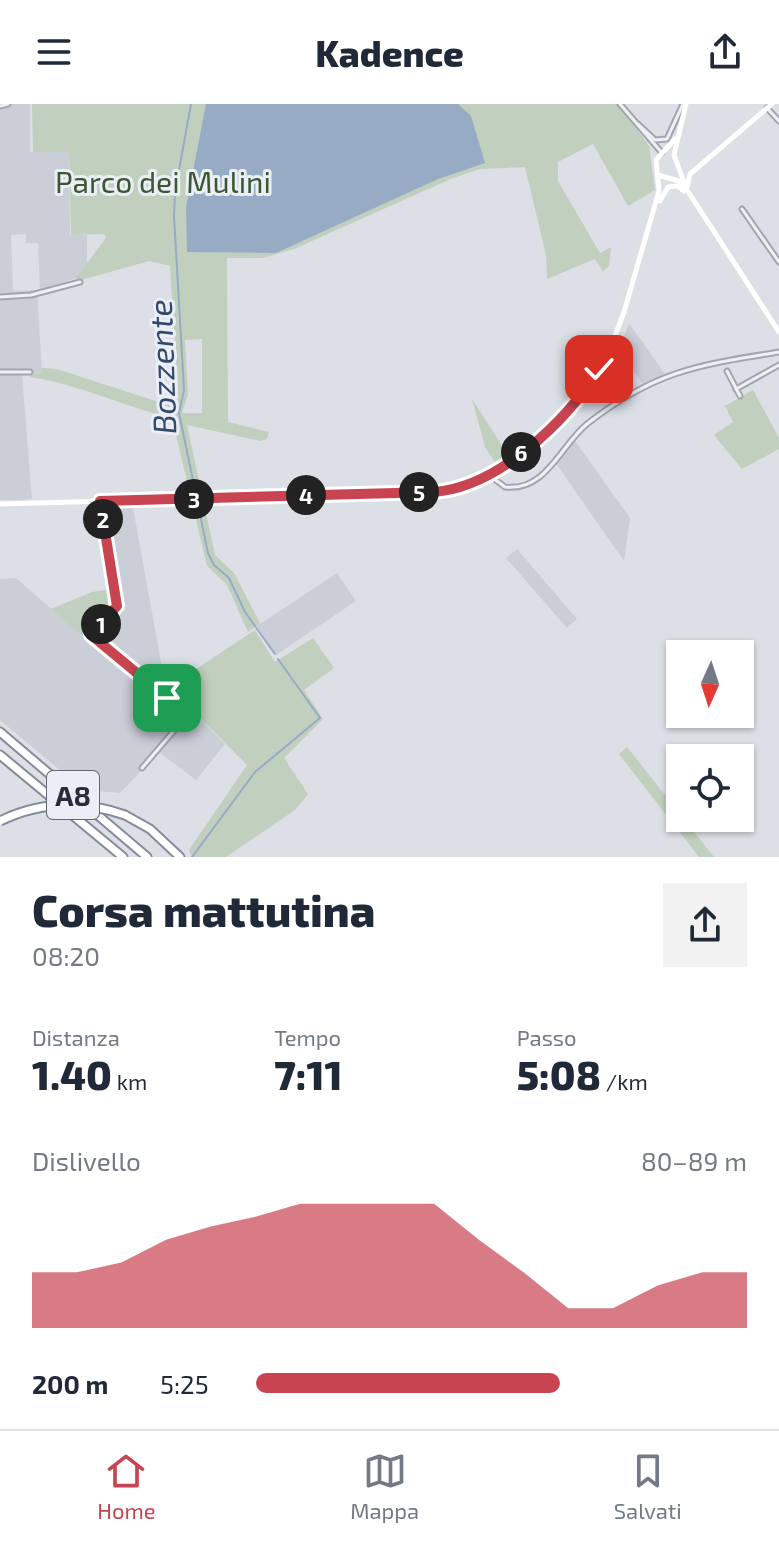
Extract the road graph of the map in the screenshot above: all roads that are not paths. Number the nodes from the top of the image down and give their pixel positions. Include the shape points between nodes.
1 (8, 104) edge
2 (620, 104) edge
3 (684, 104) edge
4 (0, 106) edge
5 (770, 106) edge
6 (779, 121) edge
7 (638, 124) junction
8 (675, 139) junction
9 (653, 145) junction
10 (664, 153) junction
11 (657, 159) junction
12 (677, 167) junction
13 (657, 174) junction
14 (669, 178) junction
15 (685, 178) junction
16 (659, 191) junction
17 (742, 209) dead end
18 (702, 212) junction
19 (647, 236) junction
20 (779, 262) edge
21 (80, 282) dead end
22 (0, 297) edge
23 (779, 332) edge
24 (779, 352) edge
25 (779, 365) edge
26 (727, 371) dead end
27 (0, 372) edge
28 (30, 372) dead end
29 (736, 389) junction
30 (740, 396) dead end
31 (489, 475) junction
32 (100, 501) junction
33 (0, 504) edge
34 (0, 732) edge
35 (0, 755) edge
36 (142, 768) dead end
37 (0, 821) edge
38 (123, 857) edge
39 (147, 857) edge
40 (180, 857) edge

1 - 4 street
2 - 7 street
3 - 7 street via 667,139 655,140
3 - 8 street
5 - 6 street
5 - 15 street
7 - 9 street
8 - 10 street
8 - 12 street
9 - 10 street
9 - 11 street
10 - 11 street
10 - 12 street
11 - 13 street
12 - 14 street
12 - 15 street
13 - 14 street
13 - 16 street
14 - 15 street
14 - 16 street
15 - 18 street
16 - 19 street
17 - 20 street
18 - 19 street via 681,188 668,187
18 - 23 street
19 - 31 street via 619,327 599,369 560,419
21 - 22 street
24 - 31 street via 681,369 620,400 571,438 535,482 508,488
25 - 29 street
26 - 29 street
27 - 28 street
29 - 30 street
31 - 32 street via 440,491
32 - 33 street
32 - 36 street via 117,606 91,635 184,719
34 - 39 highway, A8
35 - 38 highway, A8
37 - 40 highway, bridge via 60,804 101,808 150,829

